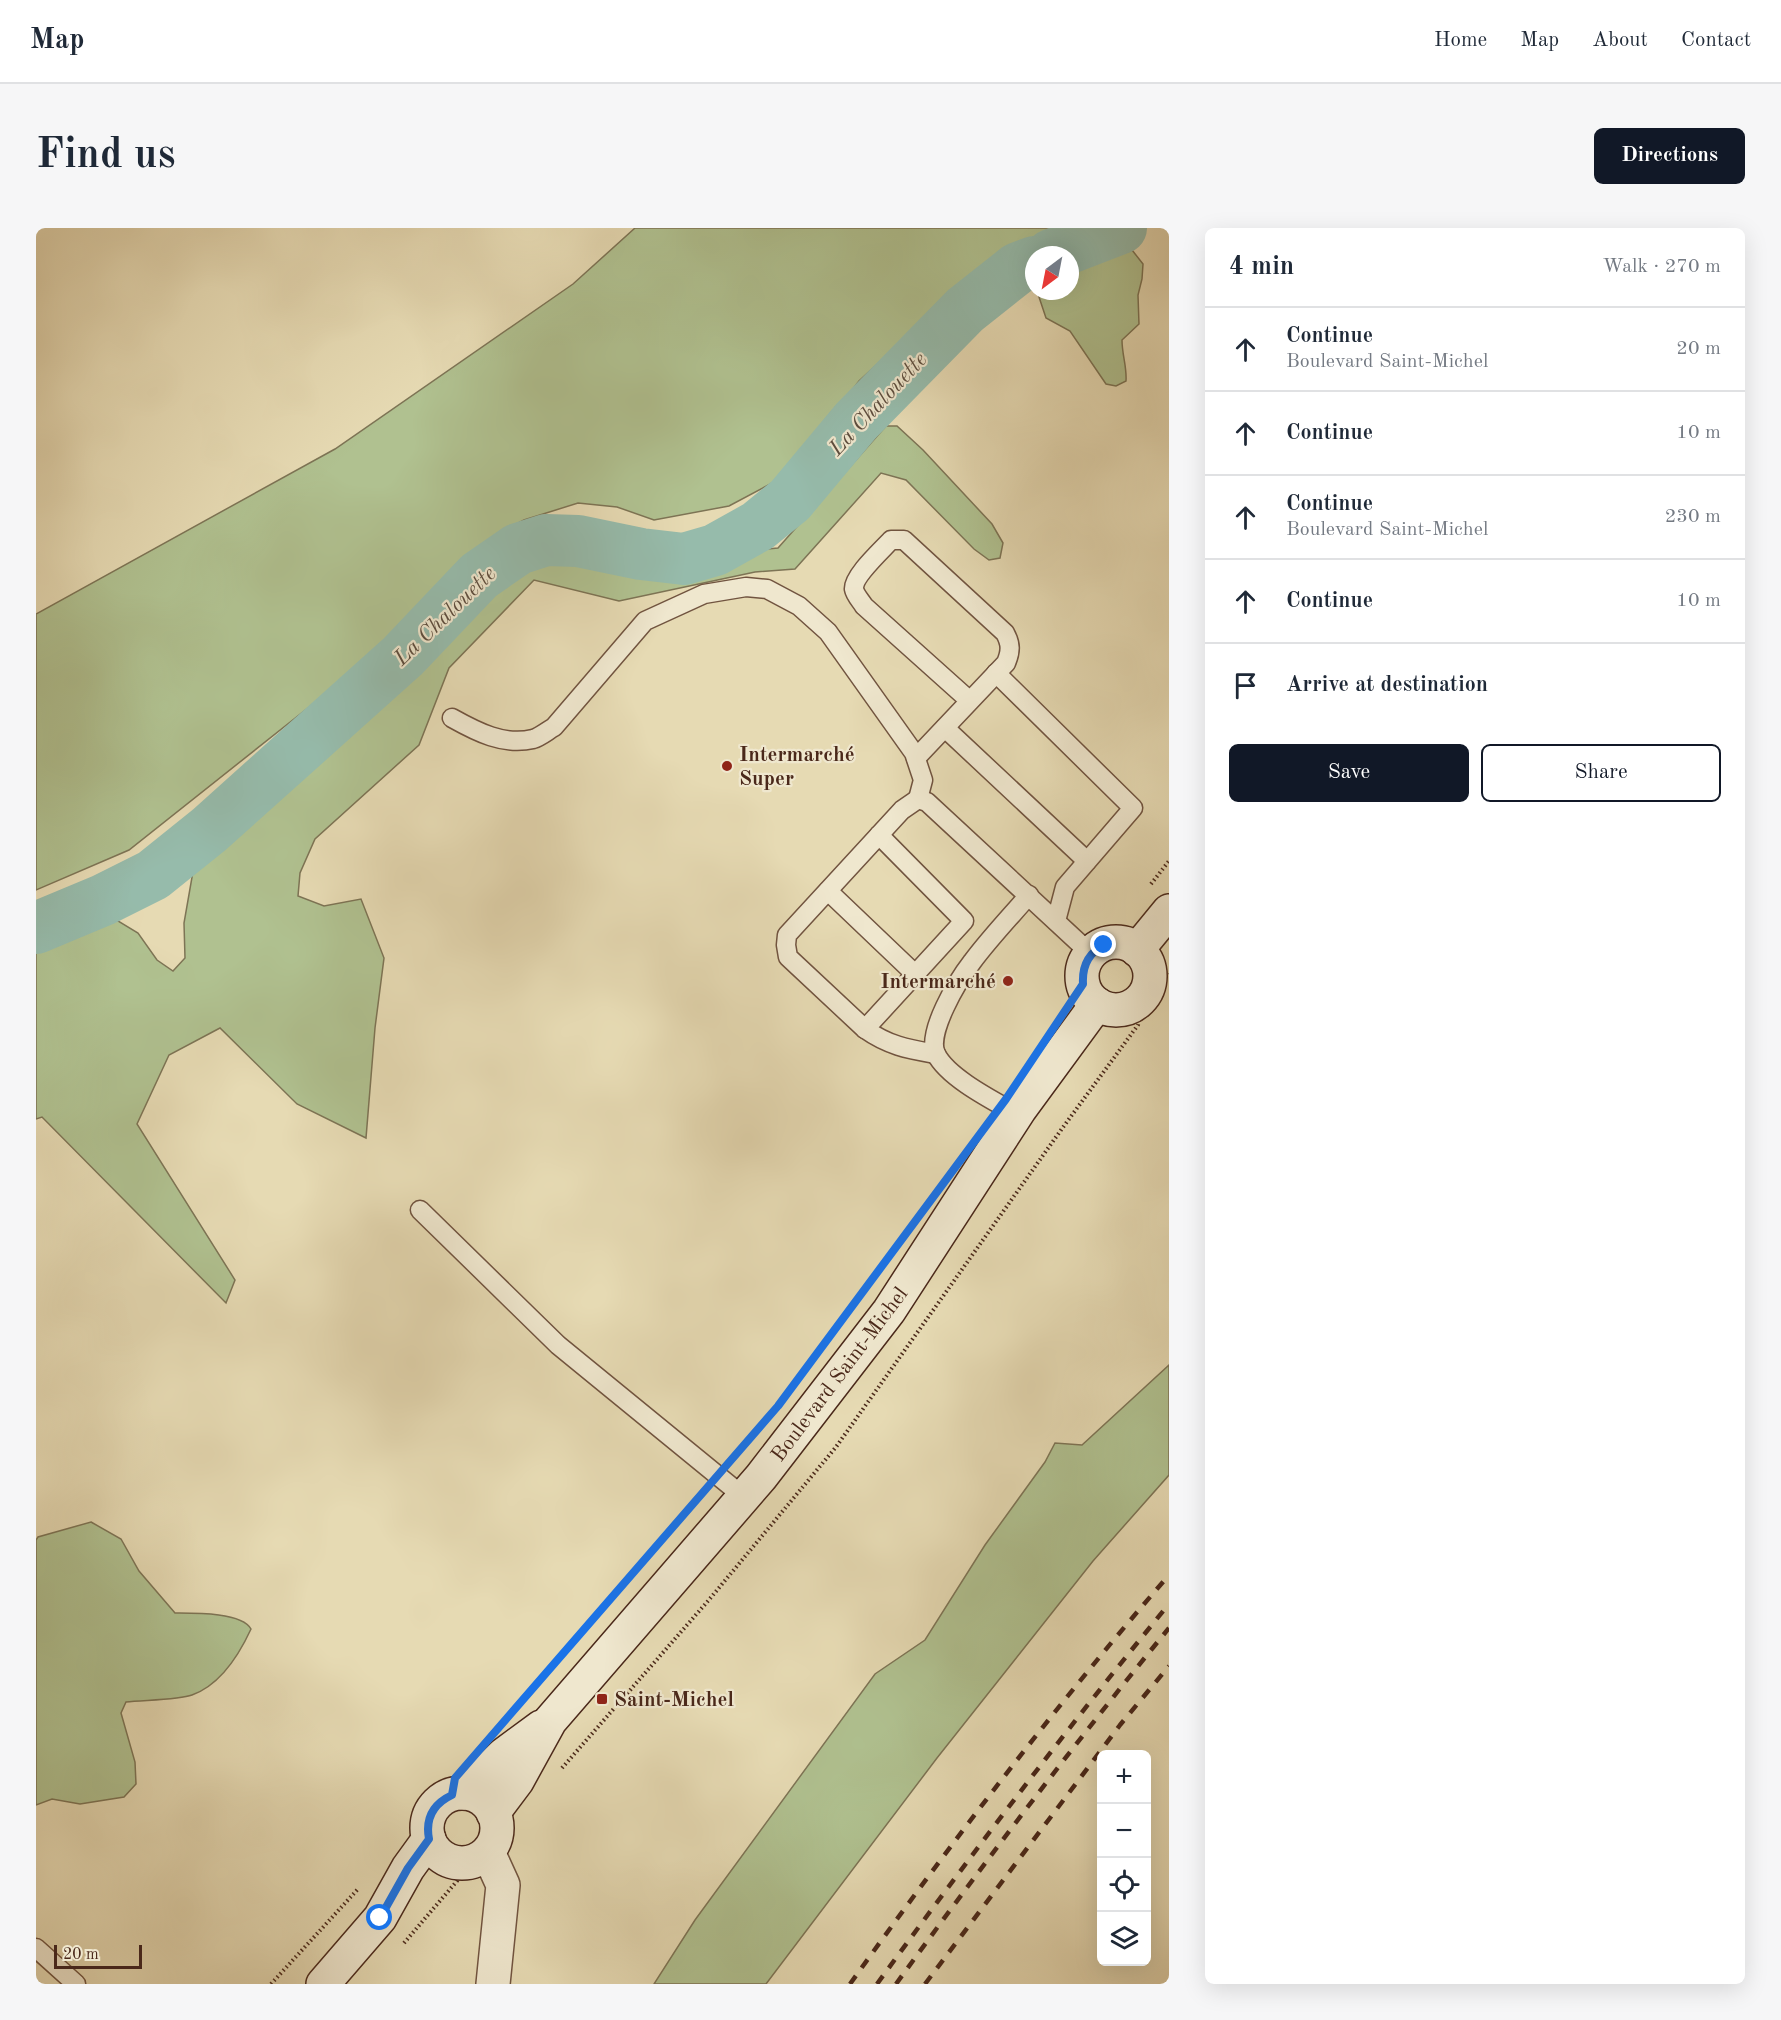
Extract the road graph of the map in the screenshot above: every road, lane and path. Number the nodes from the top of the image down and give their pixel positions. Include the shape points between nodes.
1 (996, 673) junction
2 (970, 701) junction
3 (452, 718) dead end
4 (945, 728) junction
5 (916, 758) junction
6 (918, 799) junction
7 (879, 835) junction
8 (1088, 861) junction
9 (828, 891) junction
10 (1029, 895) junction
11 (1169, 911) edge
12 (1056, 921) junction
13 (1137, 950) junction
14 (1091, 954) junction
15 (915, 974) junction
16 (1097, 1004) junction
17 (865, 1029) junction
18 (936, 1054) junction
19 (1017, 1114) junction
20 (420, 1210) dead end
21 (744, 1497) junction
22 (550, 1721) junction
23 (464, 1793) junction
24 (493, 1813) junction
25 (429, 1839) junction
26 (469, 1858) junction
27 (364, 1882) dead end
28 (380, 1918) junction
29 (36, 1948) edge
30 (398, 1950) dead end
31 (76, 1984) edge
32 (271, 1984) edge
33 (322, 1984) edge
34 (493, 1984) edge

1 - 2 lane
1 - 2 lane via 1010,652 1005,633 904,540 891,540 857,578 856,594 864,606
1 - 8 lane via 1133,808
2 - 4 lane
3 - 5 lane via 478,733 507,740 534,738 554,727 645,621 704,594 746,587 767,589 799,606 828,632
4 - 5 lane
4 - 8 lane
5 - 6 lane via 923,780
6 - 7 lane
6 - 10 lane via 927,802
7 - 9 lane
7 - 15 lane via 964,921
8 - 12 lane via 1065,887
9 - 15 lane
9 - 17 lane via 787,935 788,957
10 - 12 lane
10 - 18 lane via 965,973 942,1013 934,1040
11 - 13 main road
12 - 14 lane
13 - 14 main road via 1113,942
13 - 16 main road via 1149,967 1150,978 1143,998 1135,1005 1116,1010
14 - 16 main road via 1085,962 1083,984
15 - 17 lane
16 - 19 main road, Boulevard Saint-Michel
17 - 18 lane via 899,1048
18 - 19 lane via 952,1074
19 - 21 main road, Boulevard Saint-Michel via 889,1311
20 - 21 lane via 558,1345
21 - 22 main road, Boulevard Saint-Michel
22 - 23 main road, Boulevard Saint-Michel via 503,1755
22 - 24 main road, Boulevard Saint-Michel via 517,1781
23 - 24 main road via 481,1799
23 - 25 main road via 436,1805 428,1822
24 - 26 main road via 497,1828 493,1845
25 - 26 main road via 442,1856
25 - 28 main road
26 - 28 main road
26 - 30 path via 457,1881
26 - 34 main road via 503,1885
27 - 32 path
28 - 33 main road
29 - 31 lane

